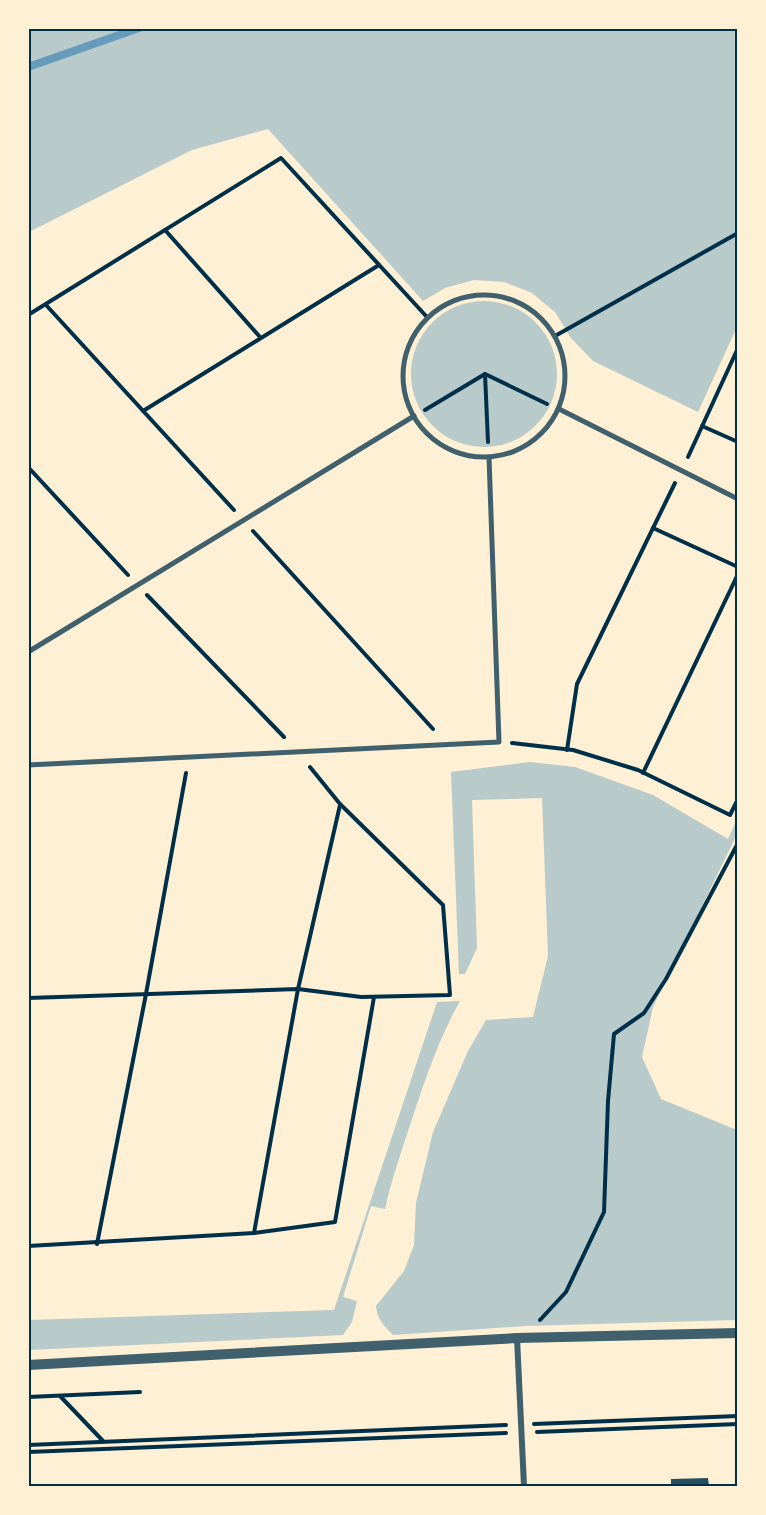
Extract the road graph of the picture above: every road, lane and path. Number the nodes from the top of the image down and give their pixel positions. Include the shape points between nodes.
1 (165, 230) junction
2 (738, 233) edge
3 (379, 265) junction
4 (28, 315) edge
5 (426, 316) junction
6 (555, 336) junction
7 (260, 337) junction
8 (738, 348) edge
9 (485, 374) junction
10 (560, 410) junction
11 (143, 411) dead end
12 (414, 416) junction
13 (702, 426) junction
14 (738, 442) edge
15 (489, 457) junction
16 (28, 467) edge
17 (681, 471) junction
18 (738, 499) edge
19 (653, 528) junction
20 (738, 567) edge
21 (738, 574) edge
22 (137, 585) junction
23 (28, 652) edge
24 (499, 742) junction
25 (567, 750) junction
26 (298, 752) junction
27 (189, 756) junction
28 (28, 765) edge
29 (643, 773) junction
30 (738, 799) edge
31 (340, 804) junction
32 (738, 843) edge
33 (298, 989) junction
34 (146, 994) junction
35 (374, 997) junction
36 (28, 998) edge
37 (254, 1233) junction
38 (97, 1244) junction
39 (28, 1246) edge
40 (738, 1333) edge
41 (518, 1338) junction
42 (532, 1338) junction
43 (28, 1365) edge
44 (140, 1392) dead end
45 (60, 1396) junction
46 (28, 1397) edge
47 (738, 1416) edge
48 (521, 1424) junction
49 (738, 1424) edge
50 (522, 1432) junction
51 (104, 1442) junction
52 (28, 1445) edge
53 (28, 1452) edge
54 (524, 1486) edge

1 - 3 path via 281,158
1 - 4 path
1 - 7 path
2 - 6 path
3 - 5 path
3 - 7 path
5 - 6 street via 448,303 480,294 513,299 541,316
5 - 12 street via 405,359 406,398
6 - 10 street via 567,375
7 - 11 path
8 - 13 path
9 - 10 path
9 - 12 path
9 - 15 path
10 - 15 street via 532,443 511,453
10 - 17 street
12 - 15 street via 433,439 459,454
12 - 22 street
13 - 14 path
13 - 17 path
15 - 24 street
16 - 22 path
17 - 18 street
17 - 19 path
19 - 20 path
19 - 25 path via 577,684
21 - 29 path
22 - 23 street
22 - 26 path
24 - 25 path
24 - 26 street
25 - 29 path
26 - 27 street
26 - 31 path
27 - 28 street
27 - 34 path
29 - 30 path via 730,815
31 - 33 path
31 - 35 path via 443,905 450,995
32 - 42 path via 644,1013 614,1034 604,1212 566,1292 539,1320
33 - 34 path
33 - 35 path
33 - 37 path
34 - 36 path
34 - 38 path
35 - 37 path via 335,1222
37 - 38 path
38 - 39 path
40 - 42 street
41 - 42 street
41 - 43 street
41 - 48 street
44 - 45 path
45 - 46 path
45 - 51 path
47 - 48 path
48 - 50 street
48 - 51 path
49 - 50 path
50 - 53 path
50 - 54 street
51 - 52 path

